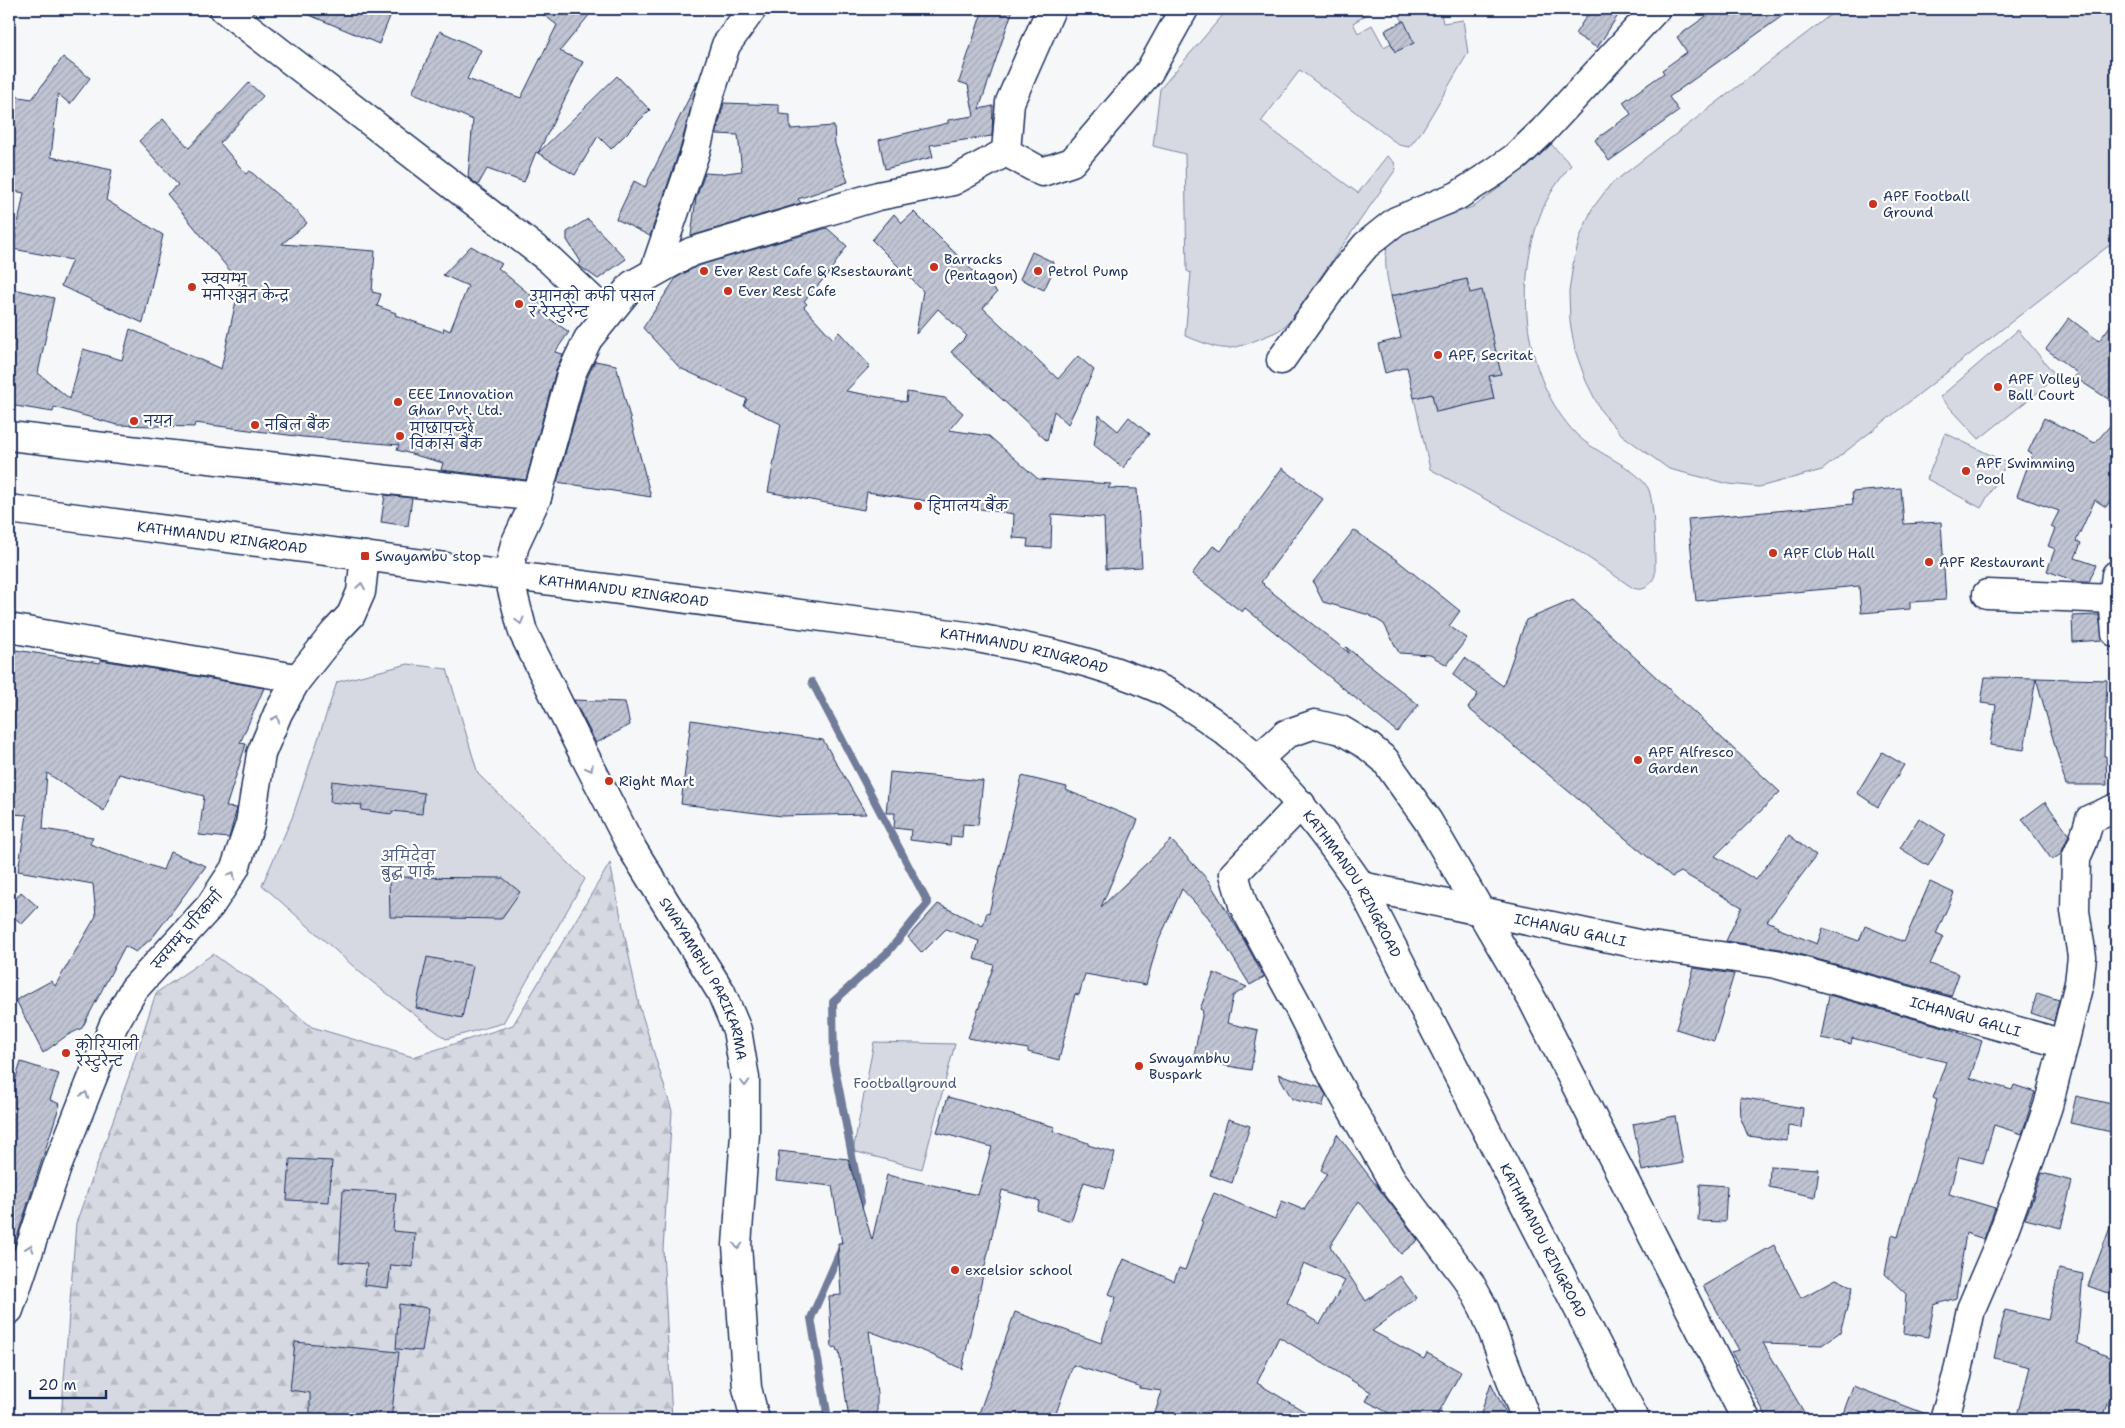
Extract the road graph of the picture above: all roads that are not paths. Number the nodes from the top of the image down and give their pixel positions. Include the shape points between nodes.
1 (224, 9) edge
2 (752, 9) edge
3 (1051, 9) edge
4 (1184, 9) edge
5 (1656, 9) edge
6 (1006, 152) junction
7 (654, 272) junction
8 (607, 314) junction
9 (1281, 360) dead end
10 (9, 436) edge
11 (537, 497) junction
12 (9, 509) edge
13 (365, 556) junction
14 (508, 574) junction
15 (2115, 587) edge
16 (1987, 594) dead end
17 (9, 628) edge
18 (2116, 633) edge
19 (296, 680) junction
20 (1258, 759) junction
21 (1301, 804) junction
22 (2116, 808) edge
23 (1361, 886) junction
24 (1480, 912) junction
25 (2064, 1044) junction
26 (9, 1310) edge
27 (755, 1419) edge
28 (1526, 1419) edge
29 (1635, 1419) edge
30 (1746, 1419) edge
31 (1944, 1419) edge

1 - 8 main road via 550,260
2 - 7 main road via 726,45 696,150
3 - 6 main road via 1010,102
4 - 6 main road via 1149,72 1072,162 1042,172
5 - 9 main road via 1516,156 1457,196 1396,221 1366,245
6 - 7 main road via 953,181 878,196 701,250
7 - 8 main road via 632,285
8 - 11 main road via 588,339 571,374
10 - 11 main road
11 - 14 main road via 515,544
12 - 13 main road, KATHMANDU RINGROAD
13 - 14 main road, KATHMANDU RINGROAD
19 -> 13 main road, स्वयम्भू परिकर्मा via 351,615 361,592
14 - 20 main road, KATHMANDU RINGROAD via 966,636 1065,656 1161,689 1211,720
14 -> 27 main road, SWAYAMBHU PARIKARMA via 523,632 578,743 633,850 721,992 737,1030 745,1078 737,1244 747,1388
15 - 16 main road
15 - 18 main road
17 - 19 main road
26 -> 19 main road, स्वयम्भू परिकर्मा via 57,1167 113,1026 134,989 210,906 235,868 250,824 261,754
20 - 21 main road, KATHMANDU RINGROAD
20 - 24 main road via 1286,734 1315,724 1341,730 1368,746 1385,760 1428,822
21 - 23 main road, KATHMANDU RINGROAD
21 - 28 main road via 1234,874 1236,886 1334,1078 1392,1180 1470,1283 1484,1309
22 - 25 main road via 2090,819 2076,858 2075,911 2082,957
23 - 24 main road, ICHANGU GALLI
23 - 29 main road, KATHMANDU RINGROAD
24 - 25 main road, ICHANGU GALLI via 1638,944 1776,964
24 - 30 main road via 1533,1001
25 - 31 main road via 2030,1159 1971,1309

